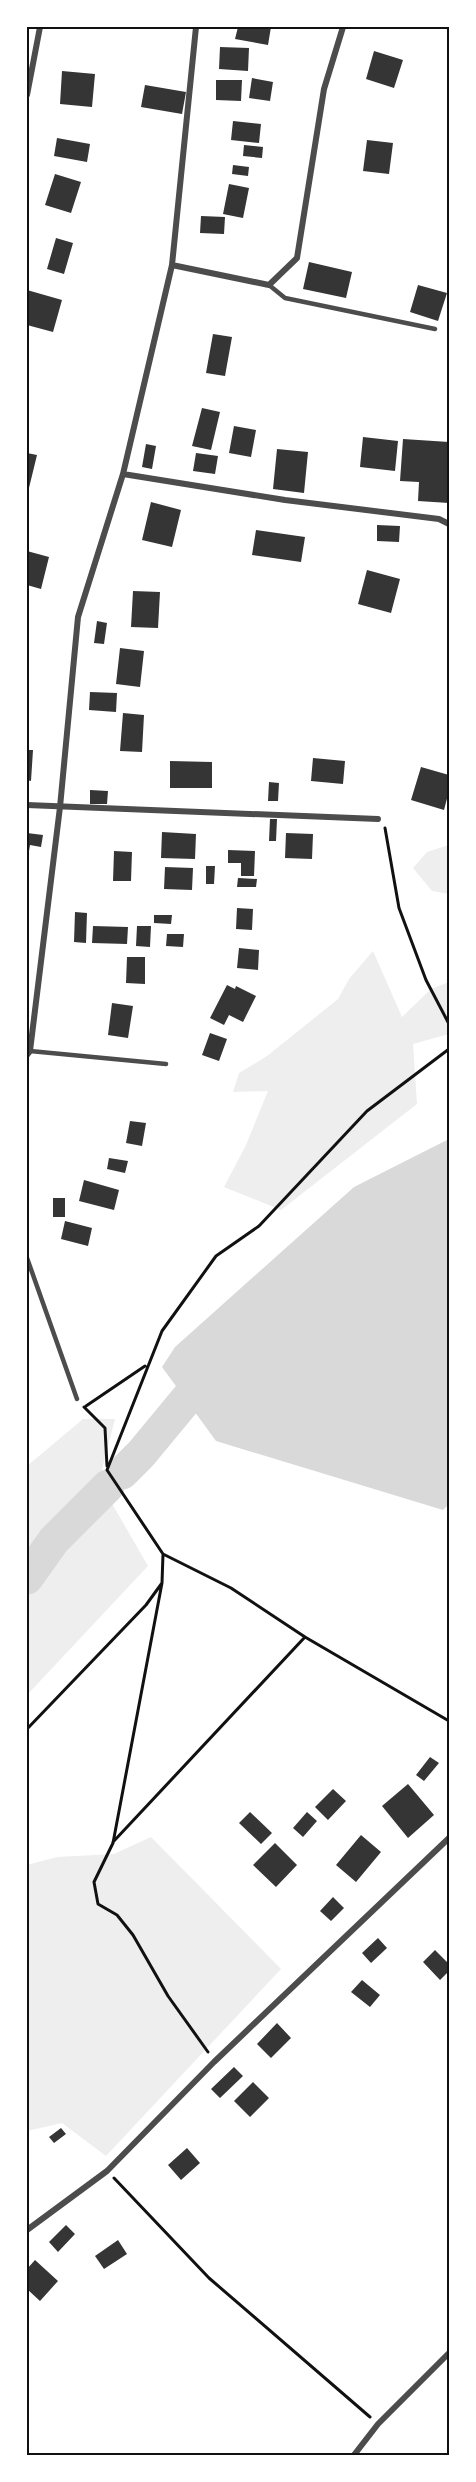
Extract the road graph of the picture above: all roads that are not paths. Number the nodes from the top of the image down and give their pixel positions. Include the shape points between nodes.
1 (40, 27) edge
2 (196, 27) edge
3 (343, 27) edge
4 (27, 95) edge
5 (172, 265) junction
6 (269, 285) junction
7 (435, 329) dead end
8 (123, 474) junction
9 (449, 524) edge
10 (27, 805) edge
11 (60, 807) junction
12 (378, 819) road end
13 (29, 1053) edge
14 (166, 1064) dead end
15 (27, 1258) edge
16 (77, 1399) road end
17 (449, 1838) edge
18 (27, 2230) edge
19 (449, 2353) edge
20 (354, 2455) edge

1 - 4 street
2 - 5 street
3 - 6 street via 324,89 297,258
5 - 6 street
5 - 8 street
6 - 7 lane via 285,298
8 - 9 street via 439,519
8 - 11 street via 78,617
10 - 11 street
11 - 12 street
11 - 13 street
13 - 14 lane
15 - 16 lane
17 - 18 street via 107,2170
19 - 20 street via 378,2424

